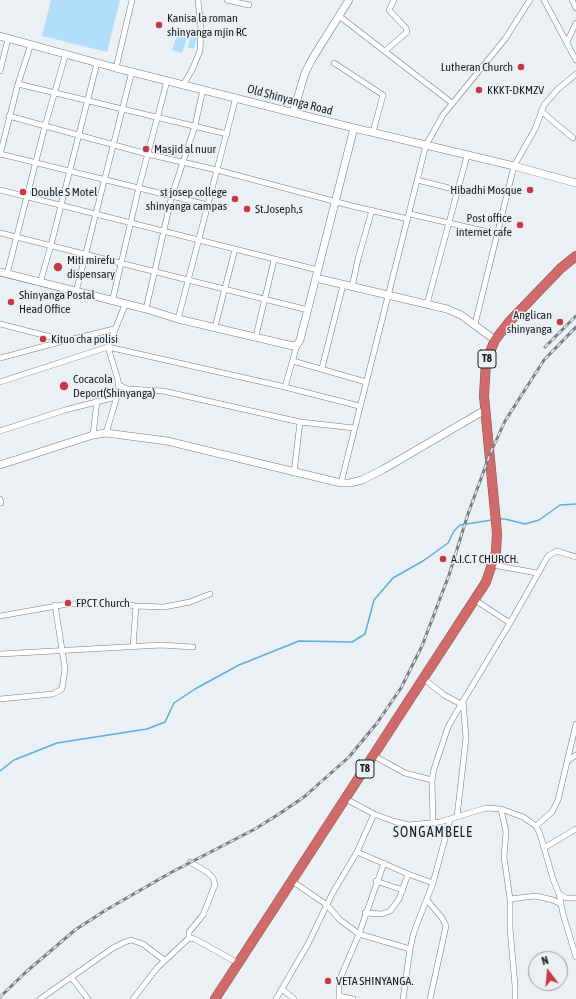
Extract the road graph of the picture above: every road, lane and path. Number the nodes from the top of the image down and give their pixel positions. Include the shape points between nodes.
1 (132, 0) edge
2 (198, 0) edge
3 (227, 0) edge
4 (349, 0) edge
5 (394, 0) edge
6 (530, 0) edge
7 (544, 0) edge
8 (572, 0) edge
9 (249, 5) dead end
10 (576, 8) edge
11 (339, 16) junction
12 (576, 23) edge
13 (0, 36) edge
14 (8, 39) junction
15 (567, 42) junction
16 (31, 44) junction
17 (385, 52) junction
18 (66, 53) junction
19 (576, 60) edge
20 (98, 63) junction
21 (334, 63) dead end
22 (116, 68) junction
23 (0, 71) edge
24 (132, 71) junction
25 (576, 74) edge
26 (167, 81) junction
27 (18, 84) junction
28 (183, 85) junction
29 (203, 89) junction
30 (54, 92) junction
31 (236, 97) junction
32 (88, 100) junction
33 (452, 102) junction
34 (123, 108) junction
35 (541, 111) junction
36 (293, 113) junction
37 (9, 116) junction
38 (157, 117) junction
39 (44, 126) junction
40 (195, 126) junction
41 (354, 128) junction
42 (373, 132) junction
43 (227, 134) junction
44 (79, 136) junction
45 (573, 138) dead end
46 (114, 145) junction
47 (426, 145) junction
48 (0, 154) edge
49 (147, 154) junction
50 (467, 156) junction
51 (35, 161) junction
52 (184, 162) junction
53 (514, 166) junction
54 (217, 170) junction
55 (70, 171) junction
56 (417, 180) junction
57 (105, 181) junction
58 (576, 183) edge
59 (139, 187) junction
60 (0, 190) edge
61 (457, 190) junction
62 (172, 195) junction
63 (26, 197) junction
64 (334, 202) junction
65 (208, 205) junction
66 (61, 207) junction
67 (372, 210) junction
68 (96, 216) junction
69 (409, 216) junction
70 (449, 222) junction
71 (130, 224) junction
72 (164, 232) junction
73 (0, 233) edge
74 (497, 234) junction
75 (17, 237) junction
76 (199, 241) junction
77 (51, 246) junction
78 (234, 249) junction
79 (86, 254) junction
80 (576, 256) edge
81 (274, 260) junction
82 (121, 263) junction
83 (318, 270) junction
84 (155, 272) junction
85 (4, 273) edge
86 (316, 278) junction
87 (189, 280) junction
88 (40, 283) junction
89 (343, 285) junction
90 (352, 287) junction
91 (225, 288) junction
92 (76, 292) junction
93 (389, 295) junction
94 (264, 298) junction
95 (112, 302) junction
96 (428, 304) junction
97 (125, 305) junction
98 (146, 308) junction
99 (308, 310) junction
100 (178, 319) junction
101 (0, 324) edge
102 (475, 324) junction
103 (216, 327) junction
104 (114, 329) junction
105 (256, 336) junction
106 (69, 340) junction
107 (495, 340) junction
108 (297, 345) junction
109 (108, 347) junction
110 (0, 358) edge
111 (293, 361) junction
112 (322, 368) junction
113 (0, 382) edge
114 (366, 382) junction
115 (119, 385) junction
116 (285, 387) junction
117 (116, 397) junction
118 (97, 401) junction
119 (359, 406) junction
120 (485, 410) junction
121 (300, 422) junction
122 (354, 428) junction
123 (0, 431) edge
124 (106, 433) junction
125 (93, 435) junction
126 (0, 465) edge
127 (294, 473) junction
128 (341, 483) junction
129 (576, 556) edge
130 (493, 565) junction
131 (537, 574) junction
132 (210, 594) dead end
133 (475, 600) junction
134 (55, 605) junction
135 (136, 606) junction
136 (0, 616) edge
137 (510, 623) junction
138 (133, 647) junction
139 (193, 647) dead end
140 (62, 650) junction
141 (0, 654) edge
142 (424, 679) junction
143 (0, 699) edge
144 (462, 703) junction
145 (576, 724) edge
146 (576, 755) edge
147 (374, 756) junction
148 (569, 760) junction
149 (432, 780) junction
150 (346, 799) junction
151 (501, 809) junction
152 (374, 814) junction
153 (457, 817) junction
154 (450, 820) junction
155 (433, 824) junction
156 (536, 826) junction
157 (576, 829) edge
158 (544, 848) junction
159 (357, 852) junction
160 (190, 862) dead end
161 (384, 863) junction
162 (408, 874) junction
163 (292, 881) junction
164 (376, 881) junction
165 (433, 883) junction
166 (403, 890) junction
167 (559, 894) junction
168 (576, 898) edge
169 (510, 899) junction
170 (427, 900) junction
171 (561, 904) junction
172 (327, 905) junction
173 (365, 913) junction
174 (359, 934) junction
175 (189, 938) junction
176 (410, 949) junction
177 (576, 957) edge
178 (164, 960) junction
179 (238, 963) junction
180 (71, 977) junction
181 (282, 989) junction
182 (339, 998) edge
183 (516, 998) edge
184 (40, 999) edge
185 (88, 999) edge
186 (133, 999) edge
187 (215, 999) edge
188 (276, 999) edge
189 (294, 999) edge
190 (353, 999) edge
191 (403, 999) edge
192 (430, 999) edge

1 - 22 street
2 - 28 street via 200,52
3 - 9 street
4 - 11 street
5 - 17 street via 389,10 407,32
6 - 33 street via 505,39
7 - 15 street
8 - 10 street
11 - 17 street
11 - 36 street via 308,66
12 - 15 street
13 - 14 street, Old Shinyanga Road
14 - 16 street, Old Shinyanga Road
14 - 23 street
15 - 19 street
16 - 18 street, Old Shinyanga Road
16 - 27 street
17 - 33 street
18 - 20 street, Old Shinyanga Road
18 - 30 street
20 - 22 street, Old Shinyanga Road
20 - 32 street
21 - 42 street via 383,95
22 - 24 street, Old Shinyanga Road
24 - 26 street, Old Shinyanga Road
24 - 34 street
25 - 35 street via 548,98
26 - 28 street, Old Shinyanga Road
26 - 38 street
27 - 30 street
27 - 37 street
28 - 29 street, Old Shinyanga Road
29 - 31 street, Old Shinyanga Road
29 - 40 street
30 - 32 street
30 - 39 street
31 - 36 street, Old Shinyanga Road
31 - 43 street
32 - 34 street
32 - 44 street
33 - 47 street
34 - 38 street
34 - 46 street
35 - 45 street
35 - 53 street via 535,128
36 - 41 street, Old Shinyanga Road
37 - 39 street
37 - 48 street
38 - 40 street
38 - 49 street
39 - 44 street
39 - 51 street
40 - 43 street
40 - 52 street
41 - 42 street, Old Shinyanga Road
41 - 64 street
42 - 47 street, Old Shinyanga Road
43 - 54 street
44 - 46 street
44 - 55 street
46 - 49 street
46 - 57 street
47 - 50 street, Old Shinyanga Road
47 - 56 street
48 - 51 street
49 - 52 street
49 - 59 street
50 - 53 street, Old Shinyanga Road
50 - 61 street
51 - 55 street
51 - 63 street
52 - 54 street
52 - 62 street
53 - 58 street, Old Shinyanga Road
53 - 74 street
54 - 64 street
54 - 65 street
55 - 57 street
55 - 66 street
56 - 61 street
56 - 69 street
57 - 59 street
57 - 68 street
59 - 62 street
59 - 71 street
60 - 63 street
61 - 70 street
62 - 65 street
62 - 72 street
63 - 66 street
63 - 75 street
64 - 67 street
64 - 83 street
65 - 76 street
66 - 68 street
66 - 77 street
67 - 69 street
67 - 90 street
68 - 71 street
68 - 79 street
69 - 70 street
69 - 93 street
70 - 74 street
70 - 96 street
71 - 72 street
71 - 82 street
72 - 76 street
72 - 84 street
73 - 75 street
74 - 102 street
75 - 77 street
75 - 85 street
76 - 78 street
76 - 87 street
77 - 79 street
77 - 88 street
78 - 81 street
78 - 91 street
79 - 82 street
79 - 92 street
80 - 107 highway, T8 via 508,322
81 - 83 street
81 - 94 street
82 - 84 street
82 - 95 street
83 - 86 street
84 - 87 street
84 - 98 street
85 - 88 street
86 - 89 street
86 - 99 street
87 - 91 street
87 - 100 street
88 - 92 street
89 - 90 street
89 - 112 street
90 - 93 street
91 - 94 street
91 - 103 street
92 - 95 street
93 - 96 street
93 - 114 street
94 - 99 street
94 - 105 street
95 - 97 street
96 - 102 street via 447,309
97 - 98 street
97 - 104 street
98 - 100 street
99 - 108 street
100 - 103 street
101 - 106 street
102 - 107 street
103 - 105 street
104 - 106 street
104 - 109 street
105 - 108 street
106 - 110 street
107 - 120 highway, T8 via 486,361
108 - 111 street
109 - 113 street
109 - 115 street
109 - 116 street
111 - 112 street
111 - 116 street
112 - 114 street
114 - 119 street
115 - 117 street
115 - 121 street via 128,389 177,394
116 - 119 street
117 - 118 street
117 - 124 street
118 - 123 street
118 - 125 street
119 - 122 street
120 - 128 street via 382,470 362,480
120 - 130 highway, T8 via 497,533
121 - 122 street
121 - 127 street
122 - 128 street
124 - 125 street
124 - 127 street via 167,441
125 - 126 street
127 - 128 street
129 - 131 street via 557,551 552,553
130 - 131 street
130 - 133 highway, T8
131 - 137 street
132 - 135 street via 179,605
133 - 137 street
133 - 142 highway, T8
134 - 135 street via 104,603
134 - 136 street
134 - 140 street
135 - 138 street
137 - 144 street
138 - 139 street via 160,644
138 - 140 street
140 - 141 street
140 - 143 street via 65,679 60,692
142 - 144 street via 444,695
142 - 147 highway, T8
144 - 149 street via 448,727
144 - 153 street via 466,738
145 - 148 street
146 - 148 street
147 - 149 street via 405,773
147 - 150 highway, T8
148 - 156 street via 556,806
149 - 155 street
150 - 152 street
150 - 163 highway, T8
151 - 153 street via 481,808
151 - 156 street via 523,817
151 - 169 street via 506,832 504,857
152 - 155 street via 402,824
152 - 159 street
153 - 154 street
154 - 155 street
154 - 165 street
156 - 158 street
157 - 158 street
158 - 167 street
159 - 161 street
159 - 172 street
160 - 175 street via 207,872 215,884 204,915 189,932
161 - 162 street
161 - 164 street
162 - 165 street
162 - 166 street
163 - 172 street
163 - 179 highway, T8
164 - 166 street
164 - 173 street
165 - 170 street
166 - 173 street via 390,911 382,914
167 - 168 street via 566,898
167 - 171 street
169 - 171 street via 536,896
169 - 183 street via 510,939
170 - 176 street
170 - 192 street via 446,926
171 - 177 street
172 - 174 street via 340,920
172 - 181 street
173 - 174 street
174 - 176 street
174 - 182 street via 339,981
175 - 178 street
175 - 179 street via 195,938
176 - 191 street
178 - 180 street via 143,944 131,940 113,948
178 - 186 street
179 - 187 highway, T8
180 - 184 street
180 - 185 street
181 - 188 street
181 - 189 street
182 - 190 street

